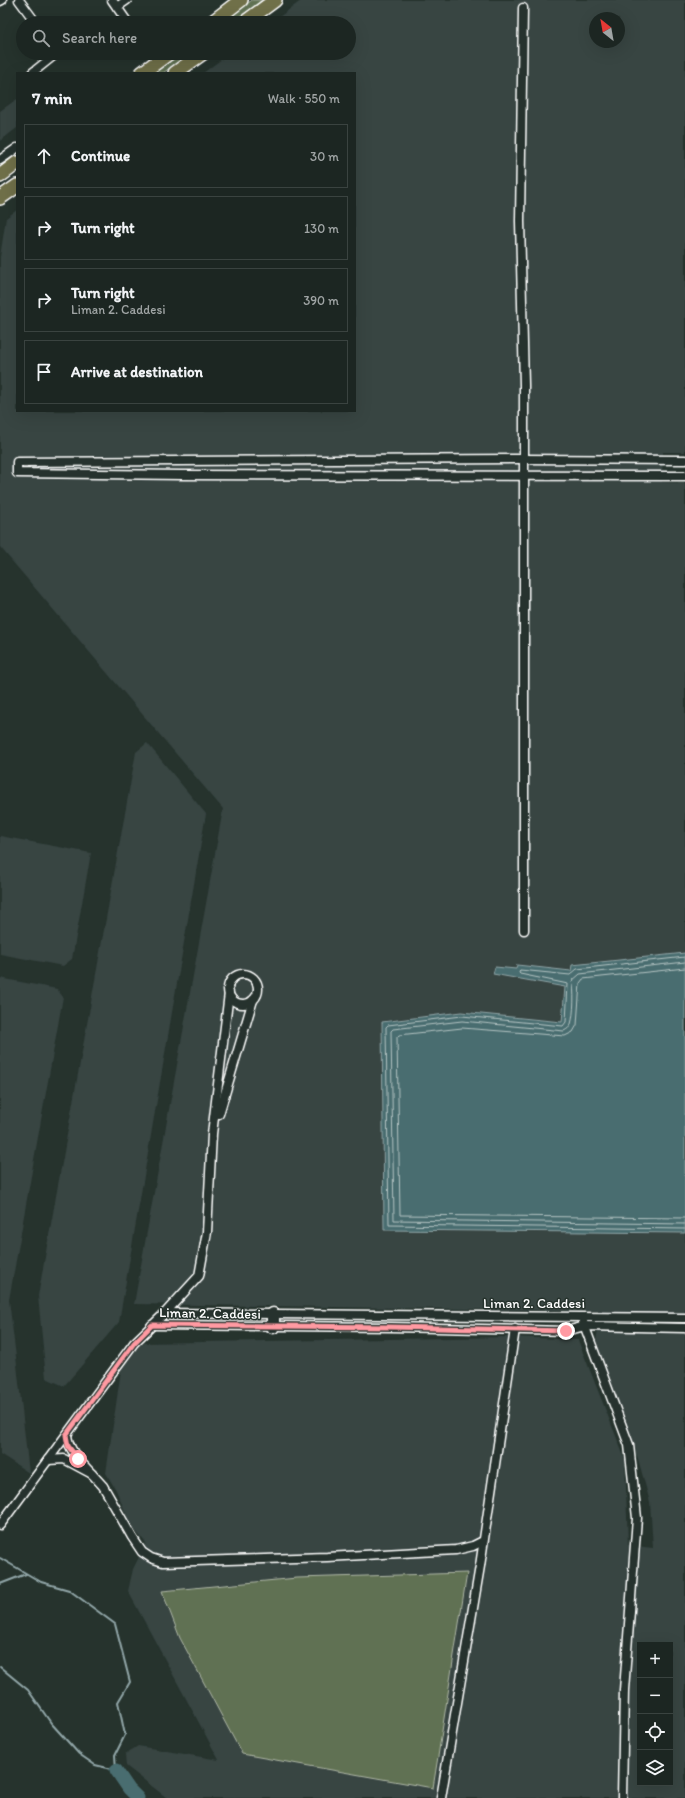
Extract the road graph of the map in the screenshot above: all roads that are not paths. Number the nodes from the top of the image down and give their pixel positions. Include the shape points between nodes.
1 (19, 0) edge
2 (112, 0) edge
3 (127, 0) edge
4 (241, 0) edge
5 (276, 0) edge
6 (117, 7) junction
7 (523, 8) dead end
8 (31, 16) edge
9 (123, 16) edge
10 (220, 16) edge
11 (254, 16) edge
12 (48, 60) edge
13 (153, 60) edge
14 (193, 60) edge
15 (33, 72) edge
16 (143, 72) edge
17 (176, 72) edge
18 (16, 149) edge
19 (0, 160) edge
20 (16, 164) edge
21 (0, 176) edge
22 (16, 187) edge
23 (0, 198) edge
24 (523, 459) junction
25 (685, 460) edge
26 (616, 461) junction
27 (615, 474) junction
28 (523, 475) junction
29 (685, 476) edge
30 (524, 930) dead end
31 (229, 993) junction
32 (253, 1000) junction
33 (212, 1134) junction
34 (165, 1313) junction
35 (273, 1314) junction
36 (505, 1316) junction
37 (580, 1316) junction
38 (685, 1318) edge
39 (152, 1325) junction
40 (585, 1326) junction
41 (273, 1327) junction
42 (685, 1328) edge
43 (505, 1329) junction
44 (515, 1329) junction
45 (66, 1435) junction
46 (48, 1460) junction
47 (92, 1474) junction
48 (1, 1524) edge
49 (483, 1542) junction
50 (442, 1798) edge
51 (622, 1798) edge

1 - 8 street
2 - 6 street
3 - 6 street
4 - 10 main road
5 - 11 main road
6 - 9 street
7 - 24 street via 520,221
12 - 15 street
13 - 16 main road
14 - 17 main road
18 - 19 street
20 - 21 main road
22 - 23 main road
24 - 26 street
24 - 28 street
24 - 28 street via 17,462 17,473
25 - 26 street
26 - 27 street
27 - 28 street
27 - 29 street
28 - 30 street
31 - 32 street via 239,1003 249,1003
31 - 32 street via 232,979 240,974 250,975 258,986
31 - 33 street
32 - 33 street
33 - 34 street via 207,1232 199,1276
34 - 35 street, Liman 2. Caddesi
34 - 39 street, Liman 2. Caddesi
35 - 36 street, Liman 2. Caddesi
35 - 41 street
36 - 37 street, Liman 2. Caddesi
36 - 43 street
37 - 38 street, Liman 2. Caddesi
37 - 40 street
39 - 41 street, Liman 2. Caddesi
39 - 45 street via 134,1343
40 - 42 street, Liman 2. Caddesi
40 - 44 street, Liman 2. Caddesi via 566,1331
40 - 51 street via 629,1445 637,1518 624,1690
41 - 43 street, Liman 2. Caddesi
43 - 44 street, Liman 2. Caddesi
44 - 49 street
45 - 46 street
45 - 47 street via 68,1446
46 - 47 street via 64,1459
46 - 48 street
47 - 49 street via 103,1486 142,1552 163,1562 456,1550
49 - 50 street

